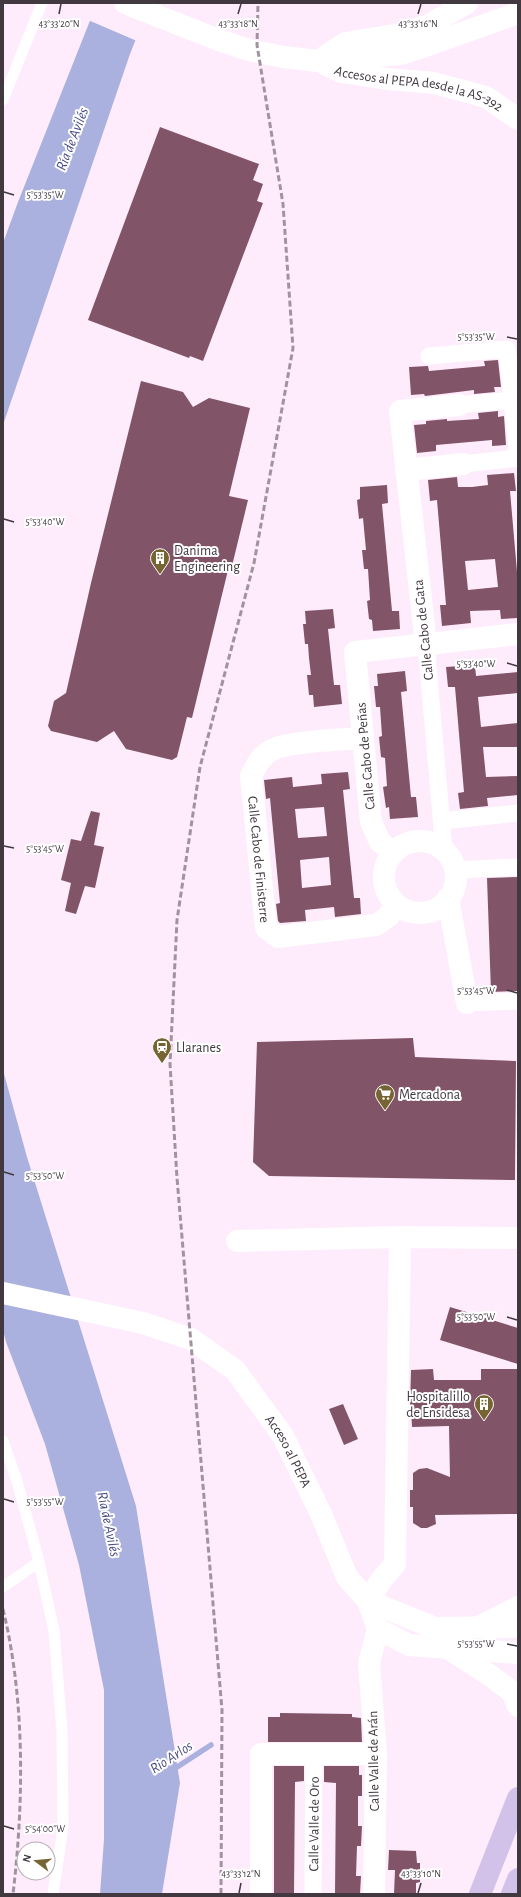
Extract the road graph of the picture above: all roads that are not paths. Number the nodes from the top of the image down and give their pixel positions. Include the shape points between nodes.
1 (42, 3) edge
2 (125, 3) edge
3 (467, 3) edge
4 (518, 13) edge
5 (318, 61) junction
6 (3, 100) edge
7 (515, 116) edge
8 (429, 356) dead end
9 (512, 400) junction
10 (458, 405) joint
11 (518, 458) edge
12 (463, 464) joint
13 (406, 470) junction
14 (518, 634) edge
15 (426, 644) junction
16 (363, 738) junction
17 (518, 813) edge
18 (442, 821) junction
19 (444, 850) junction
20 (393, 852) junction
21 (518, 867) edge
22 (454, 870) junction
23 (448, 898) junction
24 (395, 904) junction
25 (518, 1001) edge
26 (467, 1003) joint
27 (400, 1237) junction
28 (518, 1238) edge
29 (237, 1241) dead end
30 (3, 1292) edge
31 (3, 1442) edge
32 (39, 1562) junction
33 (3, 1587) edge
34 (368, 1601) junction
35 (518, 1607) edge
36 (479, 1626) junction
37 (518, 1627) edge
38 (378, 1629) junction
39 (450, 1650) junction
40 (518, 1654) edge
41 (518, 1706) edge
42 (314, 1754) junction
43 (376, 1754) junction
44 (518, 1798) edge
45 (518, 1879) edge
46 (53, 1894) edge
47 (261, 1894) edge
48 (313, 1894) edge
49 (374, 1894) edge
50 (480, 1894) edge
51 (512, 1894) edge

1 - 6 lane
2 - 5 street via 249,50
3 - 5 street, Accesos al PEPA desde la AS-392 via 429,25 401,34 345,43
4 - 5 street, Accesos al PEPA desde la AS-392 via 401,54
5 - 7 street, Accesos al PEPA desde la AS-392 via 342,72 434,83 486,97
8 - 9 street via 507,349
9 - 10 street
9 - 11 street
10 - 13 street, Calle Cabo de Gata via 400,411
11 - 12 street
12 - 13 street
13 - 15 street, Calle Cabo de Gata
14 - 15 street
15 - 16 street, Calle Cabo de Peñas via 355,652
15 - 18 street, Calle Cabo de Gata
16 - 20 street, Calle Cabo de Peñas via 371,822 380,842
16 - 24 street, Calle Cabo de Finisterre via 292,745 274,749 258,760 251,776 266,928 278,936 376,925 388,916
17 - 18 street
18 - 19 street, Calle Cabo de Gata
19 - 20 street via 431,842 411,841
19 - 22 street via 452,861
20 - 24 street via 384,867 385,887
21 - 22 street
22 - 23 street via 454,888
23 - 24 street via 438,908 425,913 409,912
23 - 26 street
25 - 26 street
27 - 28 street
27 - 29 street
27 - 34 street via 395,1564
30 - 34 street, Acceso al PEPA via 142,1323 191,1339 235,1370 283,1436 321,1514 347,1577
31 - 32 lane via 18,1481
32 - 33 lane
32 - 46 lane via 54,1631 62,1731 63,1828
34 - 36 street via 434,1628
34 - 38 street, Acceso al PEPA
35 - 36 street
36 - 37 street
38 - 39 street via 409,1645
38 - 43 street, Calle Valle de Arán via 369,1663
39 - 40 street
39 - 41 street via 492,1676 512,1692
42 - 43 street
42 - 47 street via 261,1754
42 - 48 street, Calle Valle de Oro
43 - 49 street, Calle Valle de Arán
44 - 50 main road
45 - 51 main road

